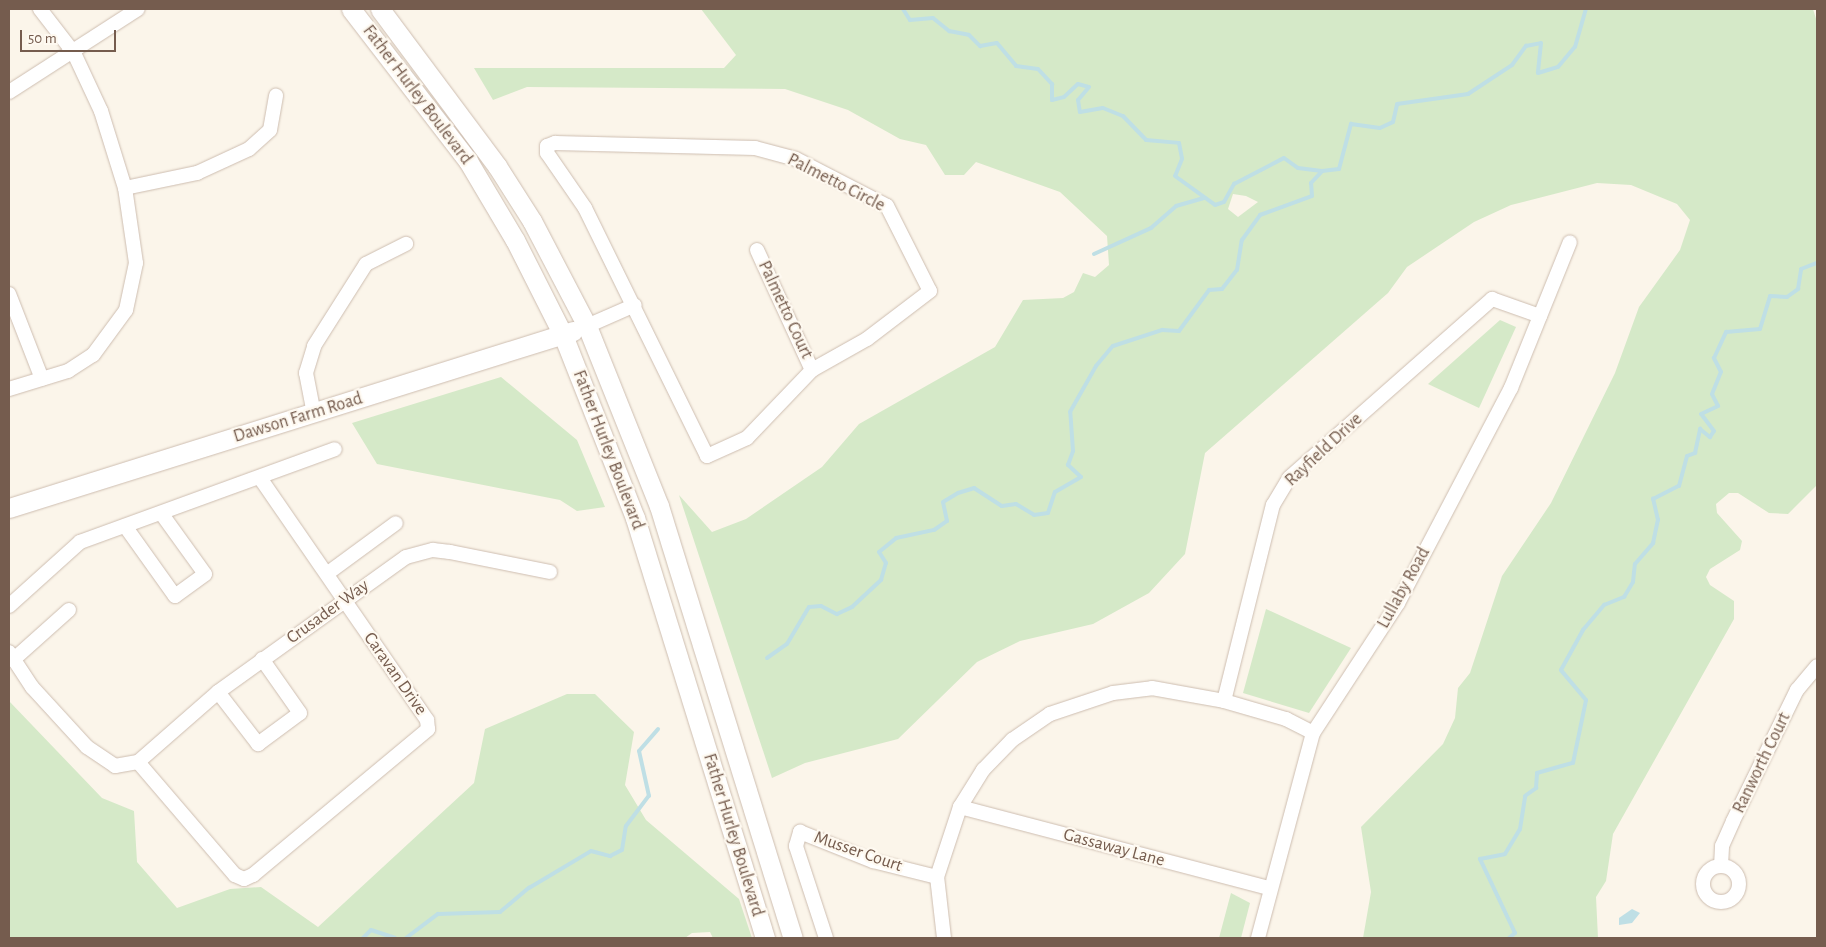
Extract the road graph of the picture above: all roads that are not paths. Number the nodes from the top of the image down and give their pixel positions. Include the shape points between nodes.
1 (40, 9) edge
2 (138, 9) edge
3 (351, 9) edge
4 (380, 9) edge
5 (74, 53) junction
6 (9, 92) edge
7 (276, 96) dead end
8 (125, 188) junction
9 (1570, 242) dead end
10 (406, 244) dead end
11 (757, 250) dead end
12 (9, 294) edge
13 (635, 305) junction
14 (1540, 316) junction
15 (587, 326) junction
16 (563, 335) junction
17 (812, 370) junction
18 (42, 379) junction
19 (9, 389) edge
20 (314, 414) junction
21 (335, 449) dead end
22 (261, 479) junction
23 (9, 508) edge
24 (160, 513) junction
25 (396, 522) dead end
26 (125, 526) junction
27 (550, 572) dead end
28 (328, 573) junction
29 (343, 600) junction
30 (9, 606) edge
31 (69, 610) dead end
32 (11, 656) edge
33 (262, 659) junction
34 (1817, 666) edge
35 (218, 692) junction
36 (1224, 701) junction
37 (1313, 733) junction
38 (138, 762) junction
39 (960, 807) junction
40 (1721, 866) dead end
41 (937, 877) junction
42 (1268, 888) junction
43 (765, 938) edge
44 (794, 938) edge
45 (826, 938) edge
46 (944, 938) edge
47 (1258, 938) edge

1 - 5 street
2 - 5 street
3 - 16 main road, Father Hurley Boulevard via 468,161 516,240
4 - 15 main road, Father Hurley Boulevard via 498,166 532,221
5 - 6 street
5 - 8 street via 101,111
7 - 8 street via 270,130 248,149 197,173
8 - 18 street via 136,263 126,310 93,355 68,371
9 - 14 street, Lullaby Road
10 - 20 street via 366,264 314,346 306,373
11 - 17 street, Palmetto Court
12 - 18 street
13 - 15 street
13 - 17 street, Palmetto Circle via 707,456 747,438
13 - 17 street, Palmetto Circle via 547,146 755,148 796,159 886,206 930,291 867,339
14 - 36 street, Rayfield Drive via 1492,299 1288,478 1273,505
14 - 37 street, Lullaby Road via 1511,388 1398,603
15 - 16 main road, Dawson Farm Road
15 - 44 main road, Father Hurley Boulevard via 659,506
16 - 20 main road, Dawson Farm Road
16 - 43 main road, Father Hurley Boulevard via 636,518
18 - 19 street
20 - 23 main road, Dawson Farm Road
21 - 22 street
22 - 24 street
22 - 28 street, Caravan Drive
24 - 26 street
24 - 26 street via 205,574 175,596
25 - 28 street
26 - 30 street via 68,549
27 - 29 street, Crusader Way via 433,550 406,557
28 - 29 street, Caravan Drive
29 - 33 street, Crusader Way
29 - 38 street, Caravan Drive via 427,720 428,729 253,875 244,878 235,875
31 - 32 street
32 - 38 street via 32,687 103,762 124,767
33 - 35 street, Crusader Way
33 - 35 street via 300,712 258,744
34 - 40 street, Ranworth Court via 1797,690 1733,821 1722,846
35 - 38 street, Crusader Way
36 - 37 street via 1286,719
36 - 39 street via 1152,688 1082,700 1050,714 1012,740 983,770
37 - 42 street, Lullaby Road
39 - 41 street
39 - 42 street, Gassaway Lane
41 - 45 street, Musser Court via 873,860 800,832 796,846
41 - 46 street
42 - 47 street, Lullaby Road

